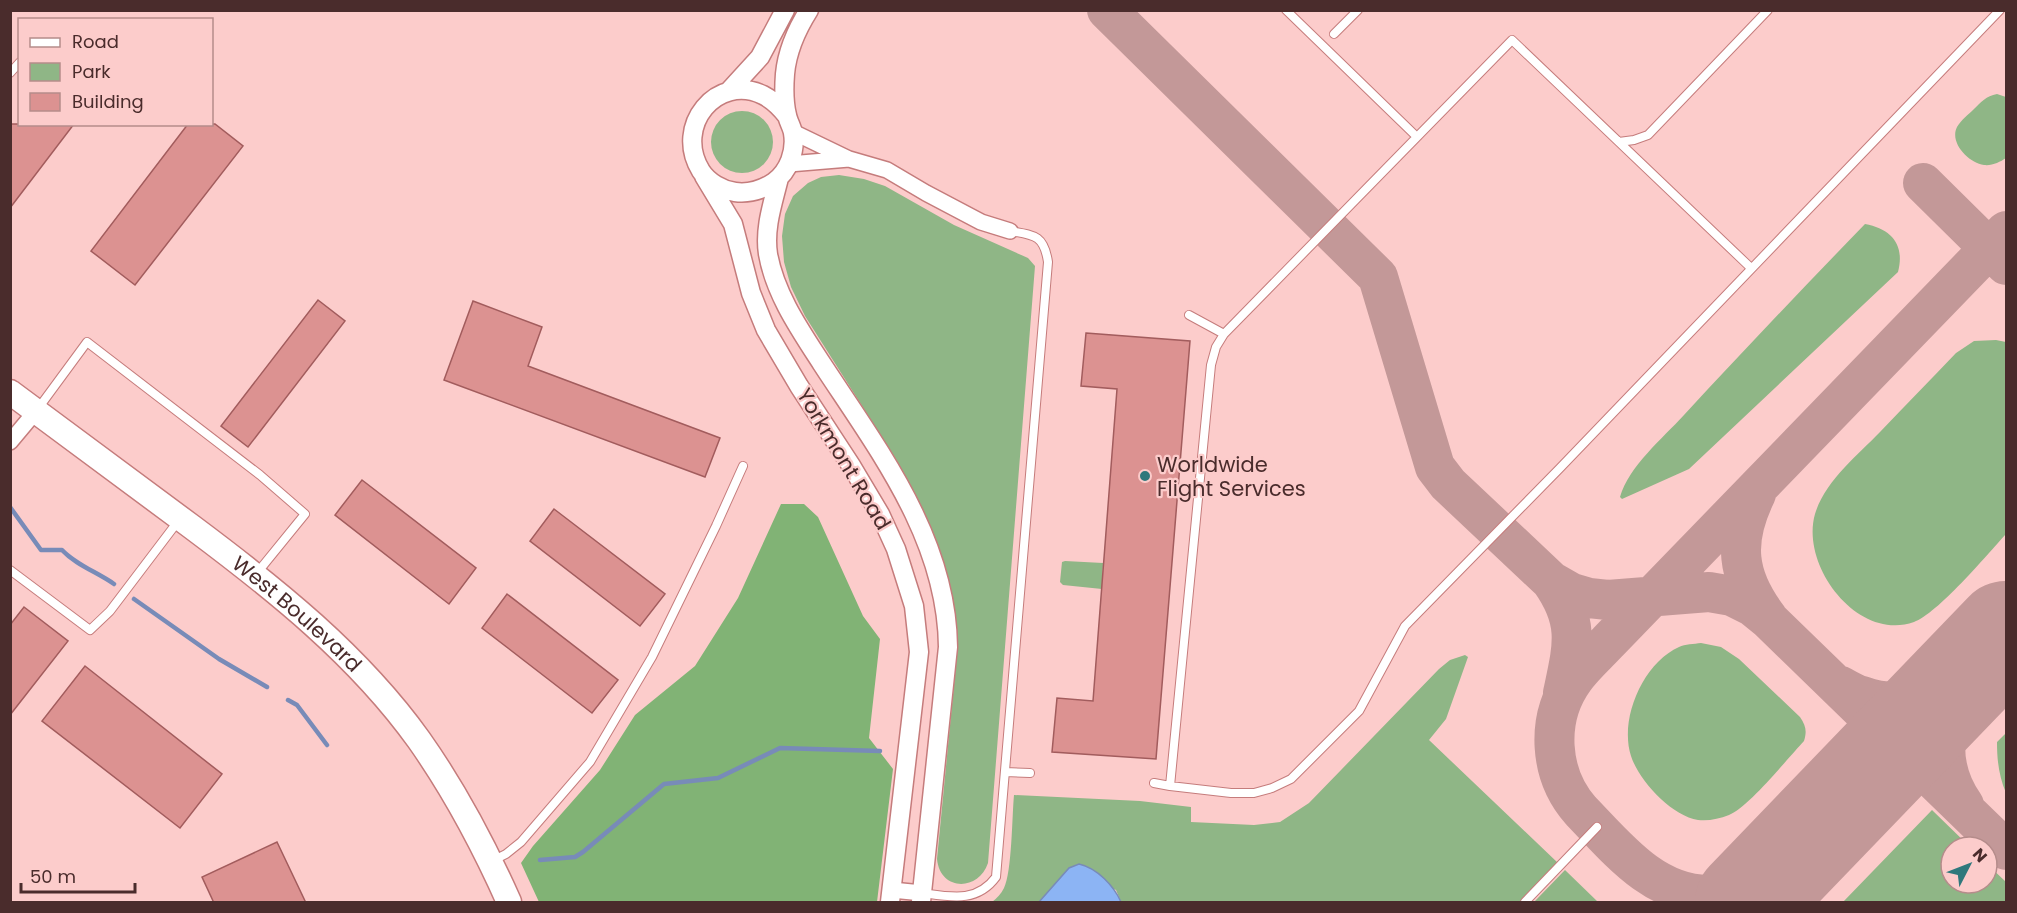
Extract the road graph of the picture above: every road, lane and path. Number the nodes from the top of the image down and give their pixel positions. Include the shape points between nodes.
1 (786, 10) edge
2 (809, 10) edge
3 (1286, 10) edge
4 (1358, 10) edge
5 (1768, 10) edge
6 (2000, 10) edge
7 (1334, 34) dead end
8 (728, 92) junction
9 (790, 124) junction
10 (1417, 137) junction
11 (1619, 142) junction
12 (849, 159) junction
13 (784, 171) junction
14 (704, 176) junction
15 (1010, 231) joint
16 (1751, 268) junction
17 (1189, 315) dead end
18 (1224, 334) junction
19 (10, 392) edge
20 (36, 411) junction
21 (10, 442) edge
22 (743, 466) dead end
23 (180, 518) junction
24 (10, 570) edge
25 (255, 575) junction
26 (1005, 772) junction
27 (1030, 773) dead end
28 (1154, 783) dead end
29 (1170, 786) junction
30 (1597, 827) dead end
31 (490, 862) junction
32 (891, 896) edge
33 (922, 898) edge
34 (509, 903) edge
35 (1525, 903) edge

1 - 8 street, Yorkmont Road via 760,57
2 - 9 street, Yorkmont Road via 787,60 784,91
3 - 10 lane
4 - 7 lane
5 - 11 lane via 1648,135
6 - 16 lane
8 - 9 street via 762,94 776,103
8 - 14 street, Yorkmont Road via 712,100 693,127 691,144
9 - 12 street
9 - 13 street, Yorkmont Road via 793,148
10 - 11 lane via 1512,40
10 - 18 lane
11 - 16 lane
12 - 13 street
12 - 15 street via 887,170 981,222
13 - 14 street via 765,188 749,192 733,192
13 - 33 street, Yorkmont Road via 767,241 778,288 909,502 932,555 945,601 947,656
14 - 32 street, Yorkmont Road via 733,224 751,293 766,330 880,514 914,606 919,652
15 - 26 lane via 1033,235 1041,241 1048,262
16 - 29 lane via 1405,626 1359,711 1291,779 1254,793
17 - 18 lane
18 - 29 lane via 1211,365
19 - 20 main road, West Boulevard
20 - 21 street
20 - 23 main road, West Boulevard
20 - 25 lane via 87,342 305,514
22 - 31 lane via 652,657 590,762 521,842
23 - 24 lane via 110,612 90,630
23 - 25 main road, West Boulevard
25 - 31 main road, West Boulevard via 291,603 381,693 446,780
26 - 27 lane
26 - 33 lane via 996,877 976,895
28 - 29 lane
30 - 35 lane
31 - 34 main road, West Boulevard
32 - 33 street

